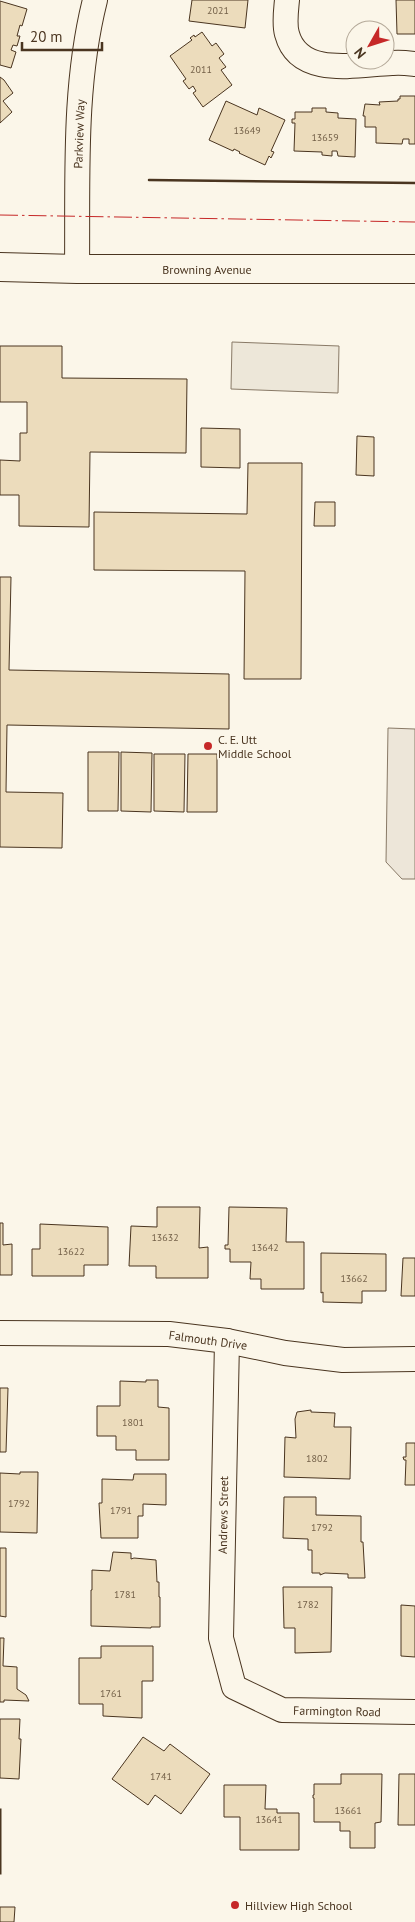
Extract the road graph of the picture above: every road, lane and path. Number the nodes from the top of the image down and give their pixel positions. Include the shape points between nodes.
1 (95, 0) edge
2 (287, 0) edge
3 (415, 64) edge
4 (0, 267) edge
5 (77, 269) junction
6 (415, 270) edge
7 (0, 1333) edge
8 (227, 1341) junction
9 (415, 1359) edge
10 (234, 1687) joint
11 (415, 1712) edge

1 - 5 street, Parkview Way via 82,78
2 - 3 street via 286,33 298,53 310,62 340,66 395,62
4 - 5 main road, Browning Avenue
5 - 6 main road, Browning Avenue
7 - 8 street, Falmouth Drive via 169,1334
8 - 9 street, Falmouth Drive via 343,1360
8 - 10 street, Andrews Street via 221,1638
10 - 11 street, Farmington Road via 282,1710

